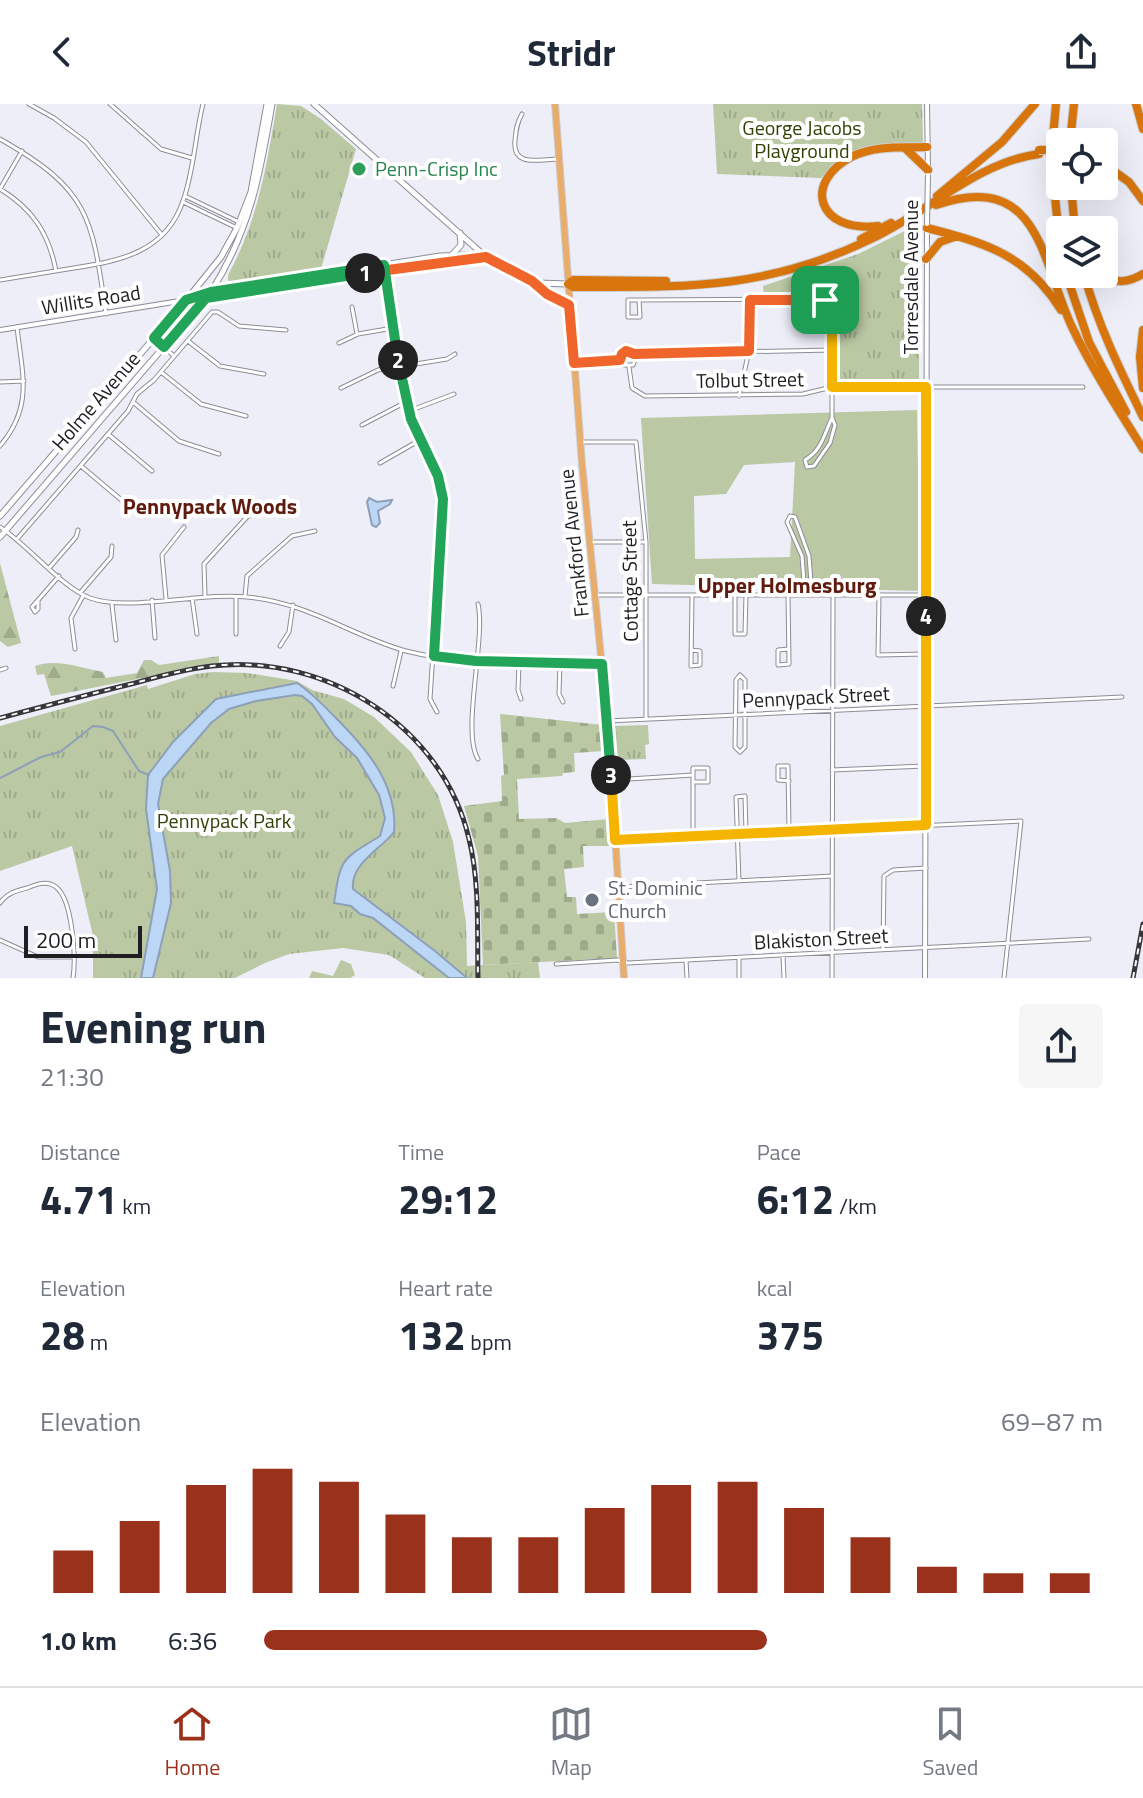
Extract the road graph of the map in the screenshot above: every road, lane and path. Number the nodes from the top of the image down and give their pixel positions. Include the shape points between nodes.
1 (29, 104) edge
2 (110, 104) edge
3 (203, 104) edge
4 (270, 104) edge
5 (314, 104) edge
6 (555, 104) edge
7 (927, 104) edge
8 (1035, 104) edge
9 (1056, 104) edge
10 (1074, 104) edge
11 (1137, 105) edge
12 (522, 114) dead end
13 (1071, 128) edge
14 (1143, 129) edge
15 (0, 139) edge
16 (927, 147) junction
17 (905, 148) junction
18 (22, 151) junction
19 (1039, 152) junction
20 (1046, 152) edge
21 (192, 158) junction
22 (559, 159) junction
23 (1118, 170) edge
24 (928, 173) junction
25 (0, 189) edge
26 (185, 196) junction
27 (937, 196) junction
28 (1143, 198) edge
29 (183, 202) junction
30 (1057, 216) edge
31 (910, 218) junction
32 (238, 225) junction
33 (887, 225) junction
34 (927, 226) junction
35 (245, 228) junction
36 (460, 233) junction
37 (162, 235) junction
38 (957, 236) junction
39 (451, 256) junction
40 (486, 257) junction
41 (926, 259) junction
42 (99, 264) junction
43 (384, 268) junction
44 (56, 271) junction
45 (1143, 274) edge
46 (0, 280) edge
47 (532, 281) junction
48 (1118, 281) edge
49 (568, 284) junction
50 (1071, 288) edge
51 (1088, 288) edge
52 (211, 292) junction
53 (206, 298) junction
54 (186, 300) junction
55 (639, 300) junction
56 (750, 300) junction
57 (569, 305) junction
58 (352, 307) dead end
59 (106, 314) junction
60 (1071, 324) junction
61 (17, 327) junction
62 (393, 328) junction
63 (0, 330) edge
64 (286, 330) dead end
65 (1143, 330) edge
66 (357, 334) junction
67 (154, 338) junction
68 (188, 341) junction
69 (339, 343) dead end
70 (164, 347) junction
71 (832, 350) junction
72 (749, 351) junction
73 (455, 354) dead end
74 (634, 354) junction
75 (174, 356) junction
76 (620, 360) junction
77 (574, 363) junction
78 (399, 367) junction
79 (629, 367) junction
80 (161, 372) junction
81 (264, 374) dead end
82 (24, 381) junction
83 (0, 382) edge
84 (832, 387) junction
85 (926, 387) junction
86 (1083, 387) dead end
87 (341, 388) dead end
88 (1143, 388) edge
89 (454, 394) dead end
90 (739, 396) junction
91 (133, 402) junction
92 (406, 402) junction
93 (409, 411) junction
94 (246, 416) dead end
95 (1143, 417) edge
96 (832, 418) junction
97 (362, 425) dead end
98 (76, 429) junction
99 (108, 434) junction
100 (86, 437) junction
101 (420, 440) junction
102 (580, 442) junction
103 (0, 446) edge
104 (1143, 446) edge
105 (219, 454) dead end
106 (380, 463) dead end
107 (81, 466) junction
108 (152, 471) dead end
109 (125, 503) dead end
110 (264, 507) dead end
111 (0, 516) edge
112 (184, 527) dead end
113 (3, 528) edge
114 (78, 530) dead end
115 (315, 531) dead end
116 (0, 537) edge
117 (17, 539) junction
118 (590, 542) junction
119 (646, 542) junction
120 (112, 546) dead end
121 (50, 567) junction
122 (59, 576) junction
123 (82, 594) junction
124 (595, 595) junction
125 (645, 595) junction
126 (692, 595) junction
127 (735, 595) junction
128 (746, 595) junction
129 (788, 595) junction
130 (805, 595) junction
131 (812, 595) junction
132 (833, 595) junction
133 (879, 595) junction
134 (927, 595) junction
135 (205, 596) junction
136 (236, 596) junction
137 (245, 596) junction
138 (192, 597) junction
139 (166, 599) junction
140 (38, 600) dead end
141 (152, 600) junction
142 (112, 603) junction
143 (478, 604) dead end
144 (293, 605) junction
145 (197, 634) dead end
146 (236, 634) dead end
147 (155, 638) dead end
148 (116, 640) dead end
149 (280, 646) dead end
150 (75, 649) dead end
151 (789, 649) junction
152 (402, 650) junction
153 (691, 650) dead end
154 (926, 654) junction
155 (434, 656) junction
156 (476, 661) junction
157 (519, 662) junction
158 (560, 662) junction
159 (602, 664) junction
160 (6, 668) dead end
161 (0, 670) edge
162 (393, 686) dead end
163 (1122, 697) dead end
164 (521, 699) dead end
165 (563, 702) dead end
166 (926, 706) junction
167 (832, 710) junction
168 (437, 712) dead end
169 (745, 714) junction
170 (735, 715) junction
171 (646, 719) junction
172 (607, 721) junction
173 (478, 759) dead end
174 (926, 766) junction
175 (832, 770) junction
176 (693, 775) junction
177 (611, 780) junction
178 (789, 781) dead end
179 (694, 782) junction
180 (926, 825) junction
181 (832, 829) junction
182 (789, 831) junction
183 (746, 833) junction
184 (739, 834) junction
185 (693, 836) junction
186 (615, 840) junction
187 (926, 868) junction
188 (832, 876) junction
189 (739, 881) junction
190 (618, 887) junction
191 (0, 903) edge
192 (1089, 939) dead end
193 (0, 940) edge
194 (1008, 943) junction
195 (926, 947) junction
196 (883, 950) junction
197 (832, 952) junction
198 (783, 955) junction
199 (75, 957) junction
200 (739, 957) junction
201 (686, 960) junction
202 (623, 961) junction
203 (556, 964) dead end
204 (73, 978) edge
205 (624, 978) edge
206 (687, 978) edge
207 (739, 978) edge
208 (784, 978) edge
209 (832, 978) edge
210 (925, 978) edge
211 (1004, 978) edge

1 - 37 street via 86,142
2 - 21 street via 161,149
3 - 21 street
4 - 32 main road, Holme Avenue
4 - 35 main road, Holme Avenue via 259,179
5 - 36 main road
6 - 22 main road, Frankford Avenue
7 - 16 street, Torresdale Avenue
8 - 27 highway via 994,150
9 - 30 highway via 1051,159
10 - 13 highway
11 - 14 highway
12 - 22 street via 517,156
15 - 18 street
16 - 17 highway
16 - 24 street, Torresdale Avenue
17 - 24 highway
17 - 33 highway via 882,148 851,158 832,172 823,190 827,212 841,224
18 - 25 street
18 - 42 street via 54,174 76,200 93,235
19 - 20 highway, bridge
19 - 27 highway via 1004,159
19 - 31 highway via 995,167
21 - 26 street
22 - 49 main road, Frankford Avenue
23 - 28 highway
24 - 34 street, Torresdale Avenue, bridge
25 - 44 street via 40,225
26 - 29 street
26 - 32 street
27 - 33 highway
29 - 32 street
29 - 37 street
31 - 49 highway via 840,253 757,279 700,286
31 - 60 highway via 959,199 981,197 1009,206 1036,232
32 - 35 street
32 - 54 main road, Holme Avenue via 221,257
33 - 49 highway via 824,254 756,274 700,281
34 - 38 highway
34 - 41 street, Torresdale Avenue
35 - 52 main road, Holme Avenue
36 - 39 main road via 461,245
36 - 40 main road
37 - 42 street via 139,254
38 - 41 highway via 940,242
38 - 60 highway via 1019,262 1044,285
39 - 40 main road, Willits Road
39 - 43 main road, Willits Road
40 - 43 main road, Willits Road
40 - 47 main road
41 - 85 street, Torresdale Avenue
42 - 44 street
42 - 59 street
43 - 52 main road, Willits Road
43 - 53 main road, Willits Road
43 - 62 street
44 - 46 street
45 - 48 highway
47 - 49 main road
47 - 57 main road
49 - 57 main road, Frankford Avenue
50 - 104 highway via 1089,342
51 - 95 highway
52 - 53 main road, Holme Avenue
52 - 54 main road, Willits Road
53 - 54 main road, Willits Road
53 - 70 main road, Holme Avenue
54 - 59 street, Willits Road
54 - 67 main road, Holme Avenue
55 - 55 street via 640,317 628,317 628,300
55 - 56 street
56 - 71 street via 828,302
56 - 72 street
57 - 77 main road, Frankford Avenue
58 - 66 street
59 - 61 street, Willits Road
60 - 104 highway
61 - 63 street, Willits Road
61 - 82 street
62 - 66 street
62 - 78 street
64 - 68 street via 234,325 215,311
65 - 88 highway
66 - 69 street
67 - 70 street
67 - 98 main road, Holme Avenue
68 - 75 street
68 - 81 street via 220,366
70 - 75 street
70 - 100 main road, Holme Avenue
71 - 72 street
71 - 84 street
72 - 74 street
72 - 90 street
73 - 78 street
74 - 76 street via 626,351
74 - 79 street
75 - 80 street
76 - 77 street
76 - 79 street, Tolbut Street
77 - 102 main road, Frankford Avenue
78 - 87 street via 374,371
78 - 92 street
79 - 90 street, Tolbut Street via 632,388 645,396
80 - 91 street
80 - 94 street via 201,404
82 - 83 street
82 - 103 street via 21,410
84 - 85 street, Tolbut Street
84 - 90 street, Tolbut Street via 803,394
84 - 96 street
85 - 86 street, Tolbut Street
85 - 134 street, Torresdale Avenue
89 - 93 street
91 - 99 street
91 - 105 street via 179,441
92 - 93 street
92 - 97 street
93 - 101 street
96 - 96 street via 815,454 805,460 807,467 814,466 830,443
98 - 100 main road
98 - 111 main road, Holme Avenue
99 - 107 street
99 - 108 street
100 - 113 main road, Holme Avenue
101 - 106 street
101 - 155 street via 443,499
102 - 118 main road, Frankford Avenue
102 - 119 street, Cottage Street via 636,442
107 - 109 street
107 - 117 street
110 - 135 street via 247,517 204,564
112 - 139 street via 162,555
113 - 116 main road, Holme Avenue
113 - 117 street
114 - 121 street
115 - 137 street via 292,536 247,576
117 - 121 street
118 - 119 street
118 - 124 main road, Frankford Avenue
119 - 125 street, Cottage Street
120 - 123 street via 111,557
121 - 122 street
122 - 123 street
122 - 140 street
123 - 142 street
123 - 150 street via 71,618
124 - 125 street
124 - 159 main road, Frankford Avenue
125 - 126 street
125 - 171 street, Cottage Street
126 - 127 street
126 - 153 street
127 - 128 street
127 - 128 street via 735,634 745,634
128 - 129 street
129 - 130 street
129 - 151 street
130 - 131 street
130 - 131 street via 802,556 787,522 790,516 795,517 809,556
131 - 132 street
132 - 133 street
132 - 167 street
133 - 134 street
133 - 154 street via 878,655
134 - 154 street, Torresdale Avenue
135 - 136 street
135 - 138 street
136 - 137 street
136 - 146 street
137 - 144 street
138 - 139 street
138 - 145 street
139 - 141 street
141 - 142 street
141 - 147 street
142 - 148 street
143 - 156 street
144 - 149 street via 289,632
144 - 152 street
151 - 151 street via 778,650 778,665 789,664
152 - 155 street
152 - 162 street
154 - 166 street, Torresdale Avenue
155 - 156 street
155 - 168 street via 430,699
156 - 157 street
156 - 173 street via 473,718
157 - 158 street
157 - 164 street
158 - 159 street
158 - 165 street
159 - 172 main road, Frankford Avenue
160 - 161 street
163 - 166 street, Pennypack Street
166 - 167 street, Pennypack Street
166 - 174 street, Torresdale Avenue
167 - 169 street, Pennypack Street
167 - 175 street
169 - 170 street, Pennypack Street
169 - 170 street via 745,747 740,752 735,746
169 - 170 street via 745,680 740,675 735,681
170 - 171 street, Pennypack Street
171 - 172 street, Pennypack Street
172 - 177 main road, Frankford Avenue
174 - 175 street
174 - 180 street, Torresdale Avenue
175 - 181 street
176 - 177 street
176 - 179 street
176 - 179 street via 693,768 708,768 708,782
177 - 186 main road, Frankford Avenue
178 - 182 street
179 - 185 street
180 - 181 street
180 - 187 street, Torresdale Avenue
180 - 194 street via 1021,821
181 - 182 street
181 - 188 street
182 - 183 street
183 - 184 street
183 - 184 street via 745,796 736,797
184 - 185 street
184 - 189 street
185 - 186 street
186 - 190 main road, Frankford Avenue
187 - 195 street, Torresdale Avenue
187 - 196 street via 885,873
188 - 189 street
188 - 197 street
189 - 190 street
190 - 202 main road, Frankford Avenue
191 - 199 street via 7,895 40,883 60,890
192 - 194 street, Blakiston Street
193 - 199 street via 38,957
194 - 195 street, Blakiston Street
194 - 211 street
195 - 196 street, Blakiston Street
195 - 210 street, Torresdale Avenue
196 - 197 street, Blakiston Street
197 - 198 street, Blakiston Street
197 - 209 street
198 - 200 street, Blakiston Street
198 - 208 street
199 - 204 street
200 - 201 street, Blakiston Street
200 - 207 street
201 - 202 street, Blakiston Street
201 - 206 street
202 - 203 street, Blakiston Street
202 - 205 main road, Frankford Avenue

